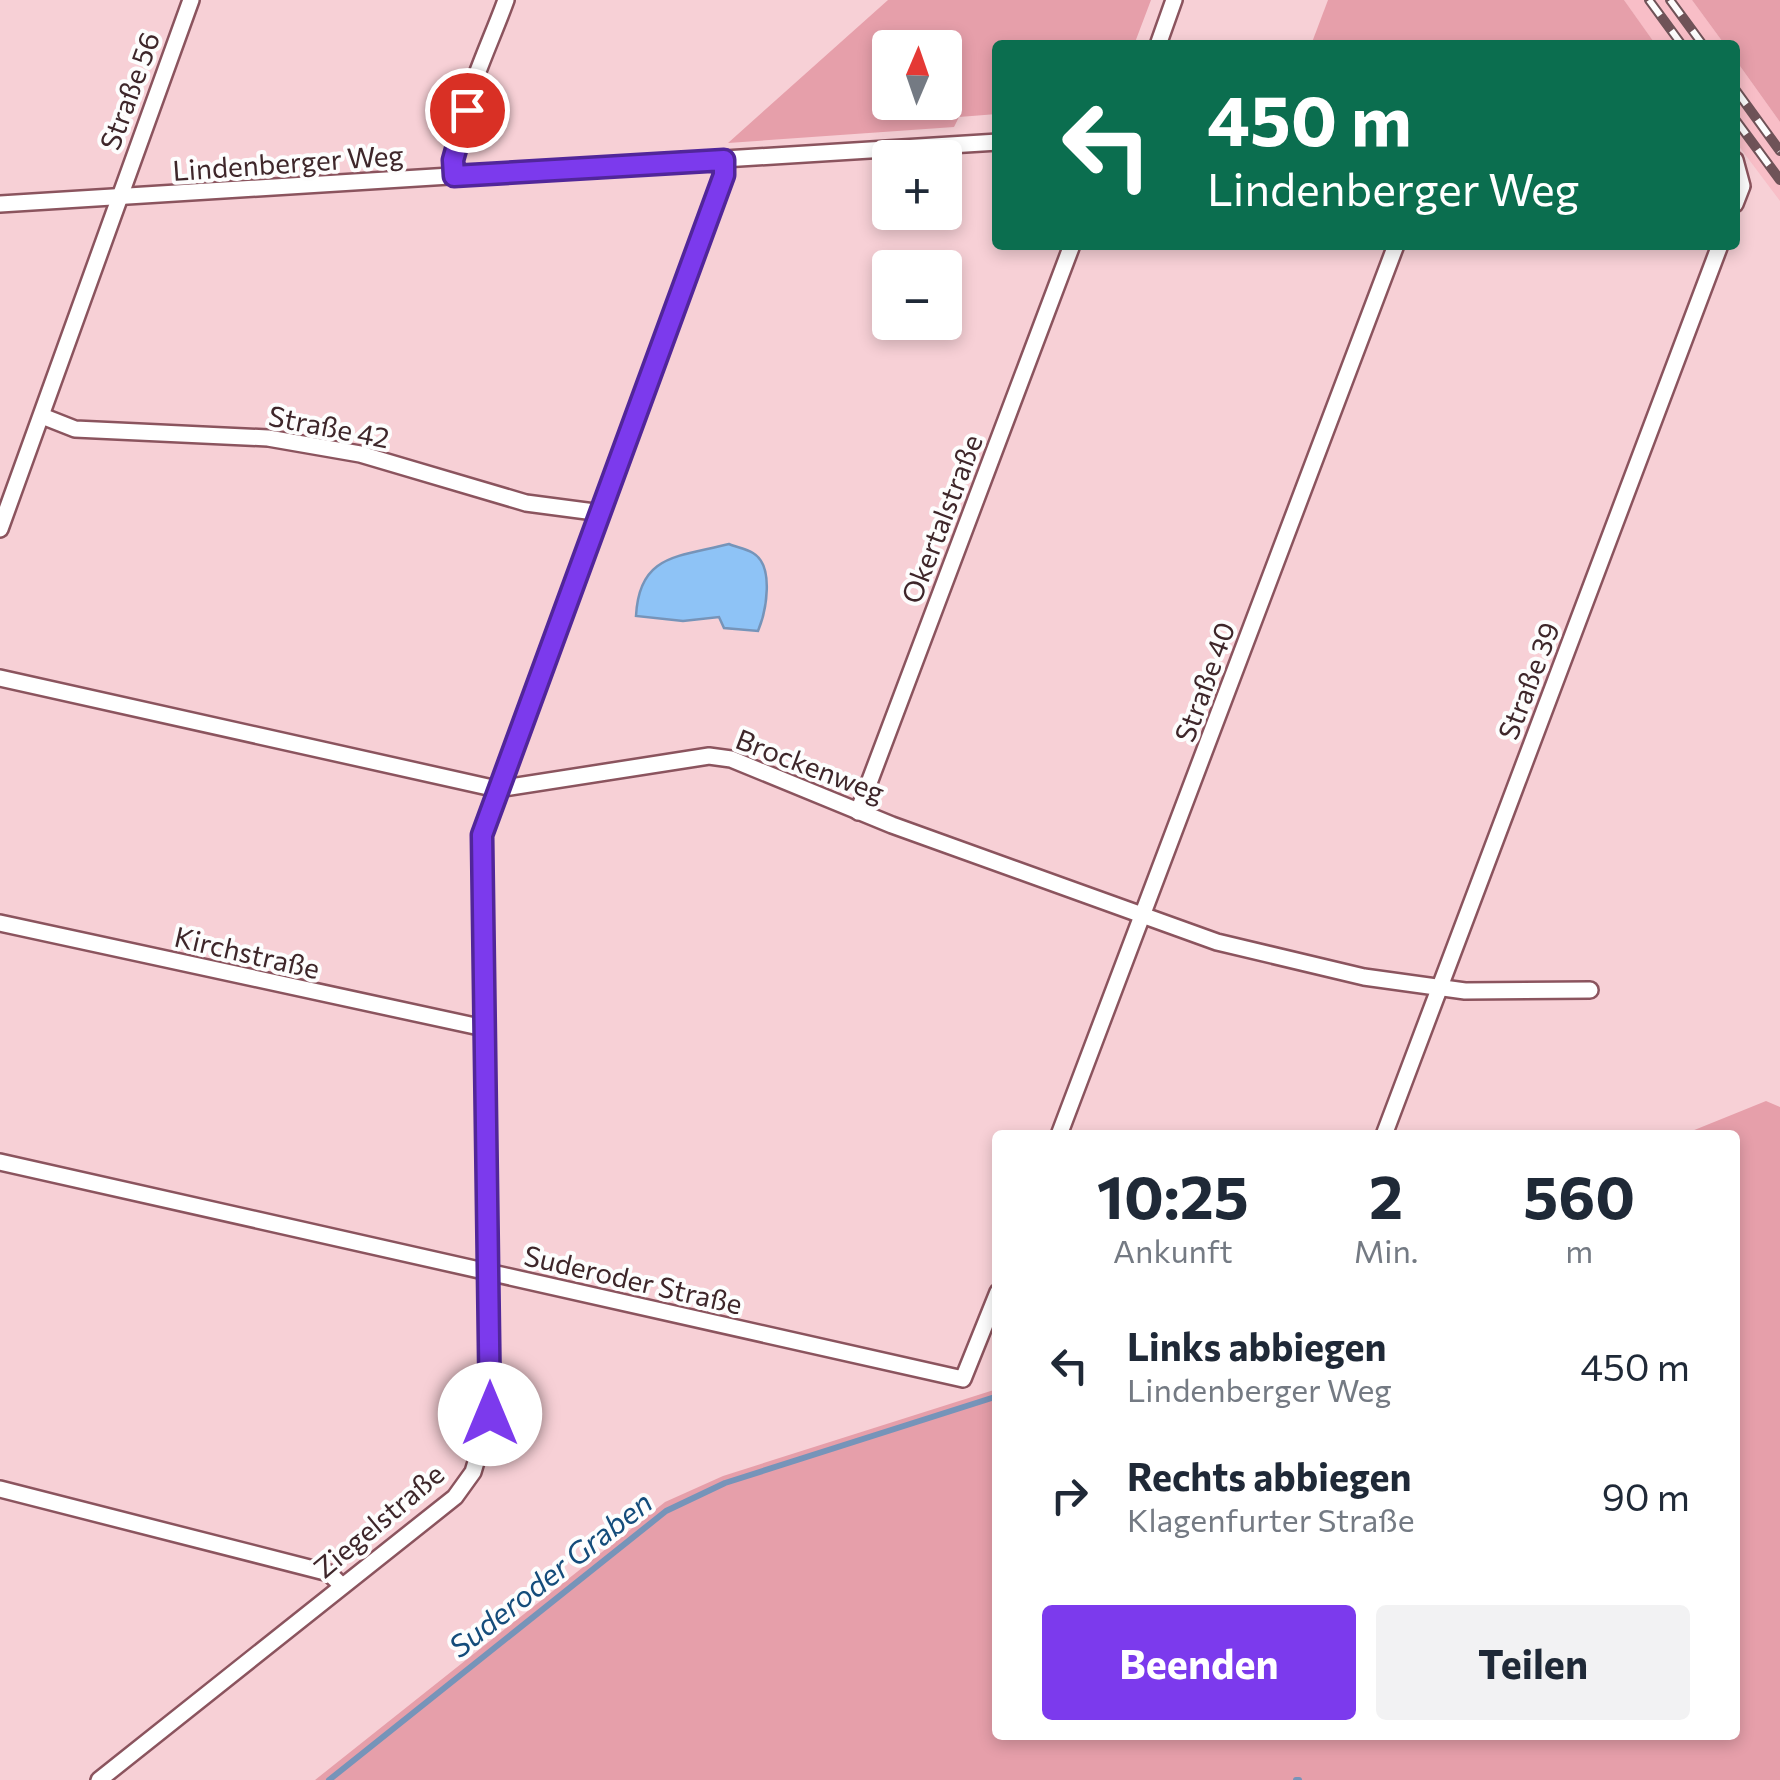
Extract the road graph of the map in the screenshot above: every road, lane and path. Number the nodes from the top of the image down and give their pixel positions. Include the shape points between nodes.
1 (191, 0) edge
2 (506, 0) edge
3 (1174, 0) edge
4 (1160, 40) edge
5 (992, 142) edge
6 (724, 160) junction
7 (454, 176) junction
8 (118, 199) junction
9 (0, 204) edge
10 (1070, 250) edge
11 (1394, 250) edge
12 (1718, 250) edge
13 (42, 416) junction
14 (602, 513) junction
15 (0, 529) edge
16 (0, 678) edge
17 (497, 789) junction
18 (858, 812) junction
19 (1143, 918) junction
20 (0, 924) edge
21 (1441, 986) junction
22 (1590, 990) dead end
23 (484, 1028) junction
24 (1061, 1130) edge
25 (1386, 1130) edge
26 (0, 1162) edge
27 (489, 1273) junction
28 (992, 1307) edge
29 (0, 1489) edge
30 (342, 1586) junction
31 (99, 1780) edge

1 - 8 street, Straße 56
2 - 7 street via 461,131
3 - 4 street
5 - 6 street, Lindenberger Weg
6 - 7 street, Lindenberger Weg
6 - 14 street, Ziegelstraße
7 - 8 street, Lindenberger Weg
8 - 9 street, Lindenberger Weg
8 - 13 street, Straße 56
10 - 18 street, Okertalstraße
11 - 19 street, Straße 40
12 - 21 street, Straße 39
13 - 14 street, Straße 42 via 76,429 268,438 360,454 526,503
13 - 15 street, Straße 56
14 - 17 street, Ziegelstraße
16 - 17 street, Brockenweg
17 - 18 street, Brockenweg via 709,756
17 - 23 street, Ziegelstraße via 482,835
18 - 19 street, Brockenweg
19 - 21 street, Brockenweg via 1291,962
19 - 24 street, Straße 40
20 - 23 street, Kirchstraße
21 - 22 street, Brockenweg
21 - 25 street, Straße 39
23 - 27 street, Ziegelstraße
26 - 27 street, Suderoder Straße
27 - 28 street, Suderoder Straße via 963,1379
27 - 30 street, Ziegelstraße via 491,1412 473,1472 455,1497
29 - 30 street via 329,1573
30 - 31 street, Ziegelstraße

